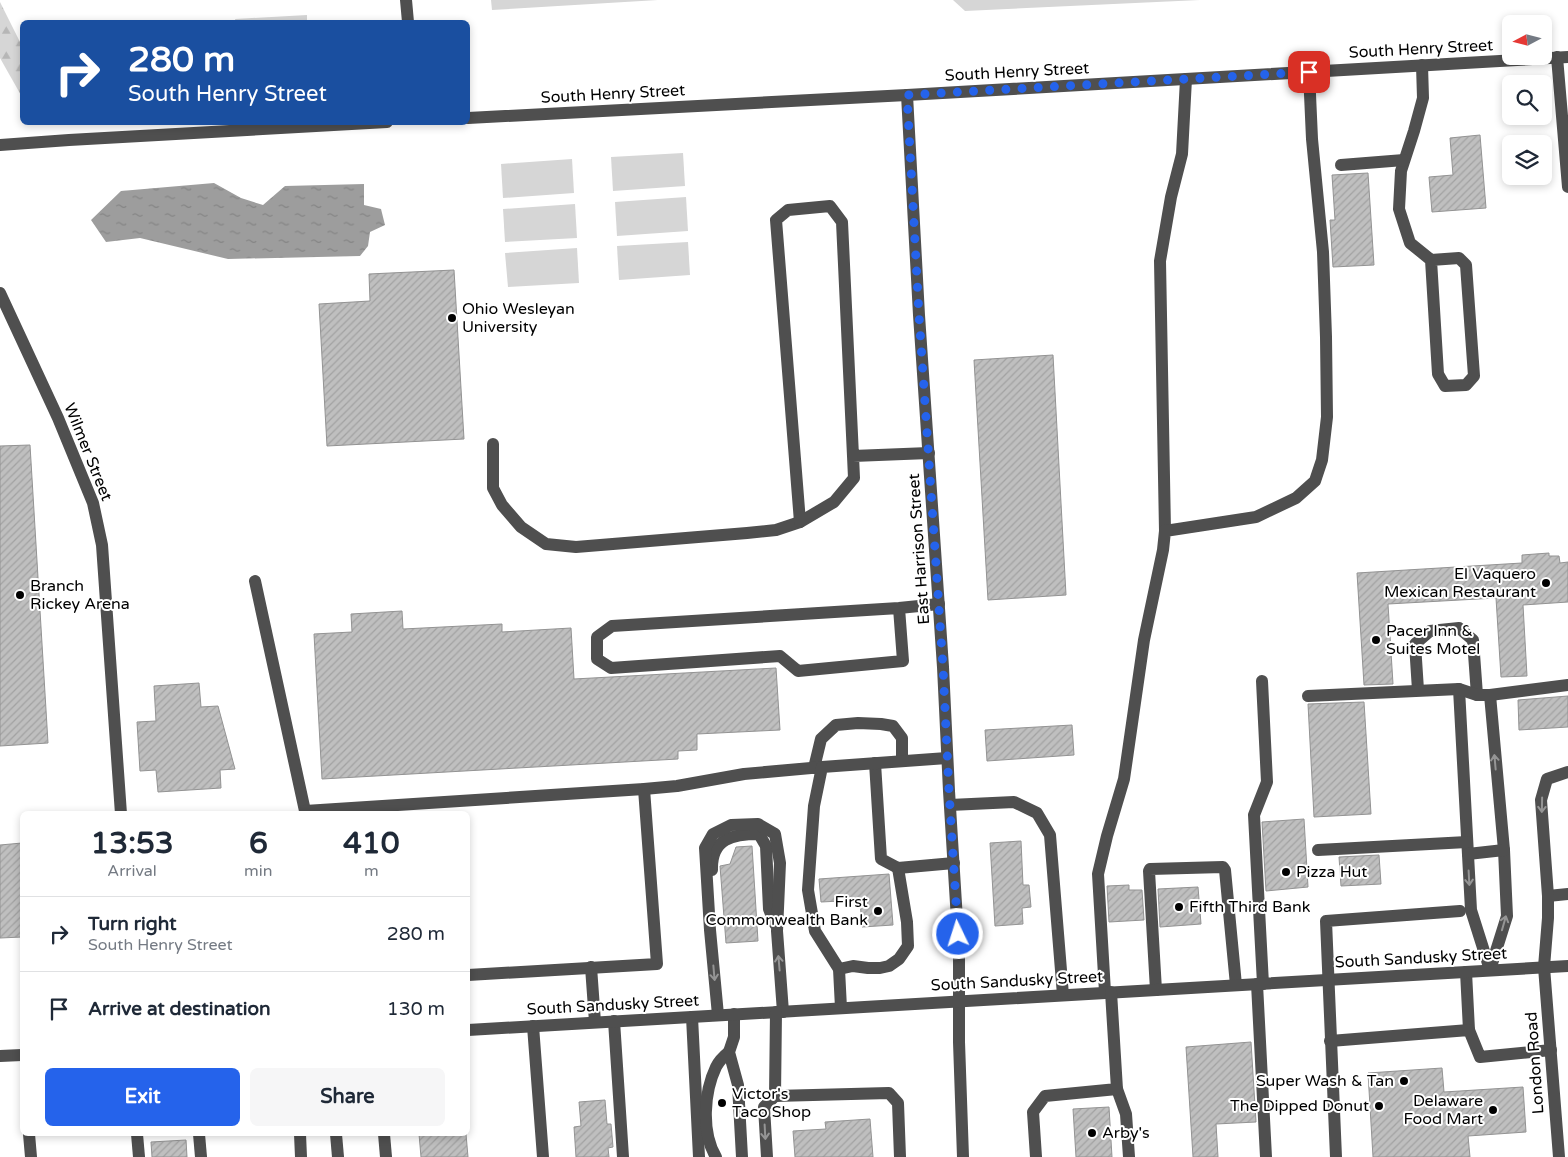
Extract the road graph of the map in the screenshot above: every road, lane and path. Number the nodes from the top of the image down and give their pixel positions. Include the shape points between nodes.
1 (406, 0) edge
2 (408, 20) edge
3 (1563, 57) edge
4 (1422, 65) junction
5 (1309, 72) junction
6 (1186, 79) junction
7 (907, 95) junction
8 (470, 118) edge
9 (332, 125) edge
10 (0, 145) edge
11 (1404, 160) junction
12 (1341, 165) dead end
13 (1568, 187) edge
14 (1431, 260) junction
15 (0, 293) edge
16 (493, 444) dead end
17 (929, 453) junction
18 (853, 456) junction
19 (800, 522) junction
20 (1165, 531) junction
21 (255, 581) dead end
22 (939, 604) junction
23 (899, 608) junction
24 (1262, 681) dead end
25 (1568, 685) edge
26 (1459, 689) junction
27 (1418, 690) junction
28 (1484, 695) junction
29 (1308, 696) dead end
30 (947, 758) junction
31 (902, 761) junction
32 (875, 763) junction
33 (818, 768) junction
34 (1568, 772) edge
35 (644, 790) junction
36 (950, 805) junction
37 (365, 810) edge
38 (121, 811) edge
39 (305, 811) edge
40 (335, 811) edge
41 (1468, 848) junction
42 (1318, 850) dead end
43 (1504, 850) junction
44 (954, 863) junction
45 (898, 868) junction
46 (1568, 894) edge
47 (1548, 896) junction
48 (1460, 911) dead end
49 (1568, 966) edge
50 (591, 967) junction
51 (1544, 967) junction
52 (838, 969) junction
53 (1490, 970) junction
54 (1466, 972) junction
55 (470, 975) edge
56 (1328, 979) junction
57 (1260, 984) junction
58 (1236, 985) junction
59 (1156, 990) junction
60 (1108, 992) junction
61 (1063, 995) junction
62 (959, 1001) junction
63 (841, 1008) junction
64 (779, 1012) junction
65 (734, 1014) junction
66 (718, 1015) junction
67 (692, 1017) junction
68 (614, 1021) junction
69 (595, 1022) junction
70 (533, 1026) junction
71 (470, 1030) edge
72 (1469, 1030) junction
73 (1330, 1040) junction
74 (1551, 1050) junction
75 (728, 1052) junction
76 (20, 1055) edge
77 (0, 1056) edge
78 (1117, 1089) junction
79 (775, 1096) junction
80 (29, 1136) edge
81 (137, 1136) edge
82 (200, 1136) edge
83 (300, 1136) edge
84 (336, 1136) edge
85 (384, 1136) edge
86 (31, 1157) edge
87 (139, 1157) edge
88 (201, 1157) edge
89 (301, 1157) edge
90 (338, 1157) edge
91 (386, 1157) edge
92 (543, 1157) edge
93 (622, 1157) edge
94 (699, 1157) edge
95 (716, 1157) edge
96 (742, 1157) edge
97 (767, 1157) edge
98 (900, 1157) edge
99 (963, 1157) edge
100 (1036, 1157) edge
101 (1129, 1157) edge
102 (1266, 1157) edge
103 (1336, 1157) edge
104 (1559, 1157) edge

1 - 2 street
3 - 4 street, South Henry Street
3 - 13 street
4 - 5 street, South Henry Street
4 - 11 street via 1423,98
5 - 6 street, South Henry Street
5 - 20 street via 1326,337 1327,417 1322,460 1315,481 1296,498 1256,517
6 - 7 street, South Henry Street
6 - 20 street via 1182,154 1160,261
7 - 8 street, South Henry Street
7 - 17 street, East Harrison Street
9 - 10 street
11 - 12 street
11 - 14 street via 1400,209 1410,243
14 - 14 street via 1438,374 1445,386 1466,385 1474,376 1466,265 1459,258
15 - 38 street, Wilmer Street via 93,503 102,545
16 - 19 street via 493,488 502,505 521,527 546,544 576,547 738,534 776,530
17 - 18 street
17 - 22 street, East Harrison Street
18 - 19 street via 854,478 834,502
18 - 19 street via 842,222 830,206 788,210 776,220
20 - 60 street via 1144,640 1124,779 1098,874
21 - 39 street
22 - 23 street
22 - 30 street, East Harrison Street
23 - 23 street via 612,626 597,637 597,658 611,668 780,656 798,671 903,661
24 - 57 street via 1266,782 1254,815
25 - 28 street
26 - 27 street
26 - 28 street
26 - 41 street
27 - 28 street via 1415,644 1430,631 1459,628 1473,640
27 - 29 street
43 -> 28 street
30 - 31 street
30 - 36 street, East Harrison Street
31 - 32 street
31 - 33 street via 902,738 893,726 858,723 836,725 821,739
32 - 33 street
32 - 45 street via 881,859
33 - 35 street via 744,774
33 - 52 street via 808,890 815,931
34 -> 47 street, London Road via 1548,779 1540,800
35 - 37 street
35 - 50 street via 657,964
36 - 44 street, East Harrison Street
36 - 61 street via 1014,802 1037,813 1042,820 1050,836
37 - 40 street
41 - 42 street
41 - 43 street
41 -> 53 street via 1471,910
53 -> 43 street via 1507,916
44 - 45 street
44 - 62 street, East Harrison Street
45 - 52 street via 908,946 889,966
46 - 47 street
47 - 51 street, London Road
48 - 56 street via 1326,921
49 - 51 street, South Sandusky Street
50 - 55 street
50 - 69 street
51 - 53 street, South Sandusky Street
51 - 74 street, London Road
52 - 63 street
53 - 54 street, South Sandusky Street
54 - 56 street, South Sandusky Street
54 - 72 street
56 - 57 street, South Sandusky Street
56 - 73 street
57 - 58 street, South Sandusky Street
57 - 102 street
58 - 59 street, South Sandusky Street
58 - 59 street via 1225,870 1222,867 1150,869
59 - 60 street, South Sandusky Street
60 - 61 street, South Sandusky Street
60 - 78 street
61 - 62 street, South Sandusky Street
62 - 63 street, South Sandusky Street
62 - 99 street, East Harrison Street
63 - 64 street, South Sandusky Street
64 - 65 street, South Sandusky Street
64 -> 66 street via 777,931 780,863 775,834 758,824 731,825 713,834 705,848
64 - 79 street
65 - 66 street, South Sandusky Street
65 - 75 street via 734,1037
66 - 67 street, South Sandusky Street
67 - 68 street, South Sandusky Street
67 - 94 street
68 - 69 street, South Sandusky Street
68 - 93 street
69 - 70 street, South Sandusky Street
70 - 71 street, South Sandusky Street
70 - 92 street
72 - 73 street
72 - 74 street via 1480,1056
73 - 103 street
74 - 104 street, London Road
75 - 95 street via 717,1065 707,1092 710,1148
75 - 96 street via 738,1085
76 - 77 street
78 - 100 street via 1045,1096 1033,1112
78 - 101 street via 1126,1114
79 -> 97 street via 764,1108
79 - 98 street via 889,1093 898,1103
80 - 86 street
81 - 87 street
82 - 88 street
83 - 89 street
84 - 90 street
85 - 91 street

